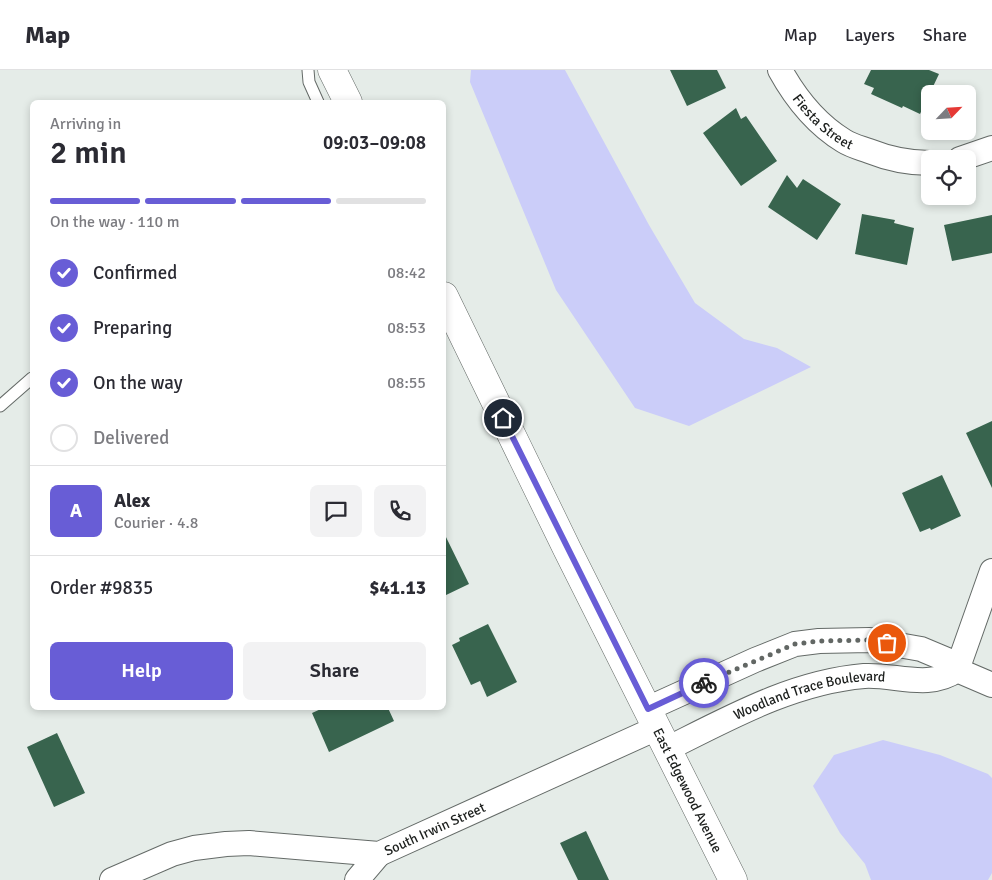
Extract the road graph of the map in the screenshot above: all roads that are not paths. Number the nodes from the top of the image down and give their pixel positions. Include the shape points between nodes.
1 (308, 70) edge
2 (332, 70) edge
3 (780, 70) edge
4 (317, 100) edge
5 (347, 100) edge
6 (992, 148) edge
7 (976, 154) edge
8 (921, 163) edge
9 (446, 300) edge
10 (30, 380) edge
11 (0, 406) edge
12 (992, 570) edge
13 (957, 670) junction
14 (992, 686) edge
15 (657, 729) junction
16 (379, 854) junction
17 (112, 880) edge
18 (358, 880) edge
19 (733, 880) edge

1 - 4 lane via 309,82
2 - 5 main road
3 - 8 street, Fiesta Street via 797,99 816,120 845,142 902,162
6 - 7 street
9 - 15 main road, East Edgewood Avenue
10 - 11 lane
12 - 13 street
13 - 14 street
13 - 15 street, Woodland Trace Boulevard via 948,677 920,680 865,676 830,682 790,692 737,714
13 - 15 street via 952,662 921,649 870,640 795,644 754,660
15 - 16 street, South Irwin Street
15 - 19 main road, East Edgewood Avenue
16 - 17 street, South Irwin Street via 226,844 172,854
16 - 18 street

